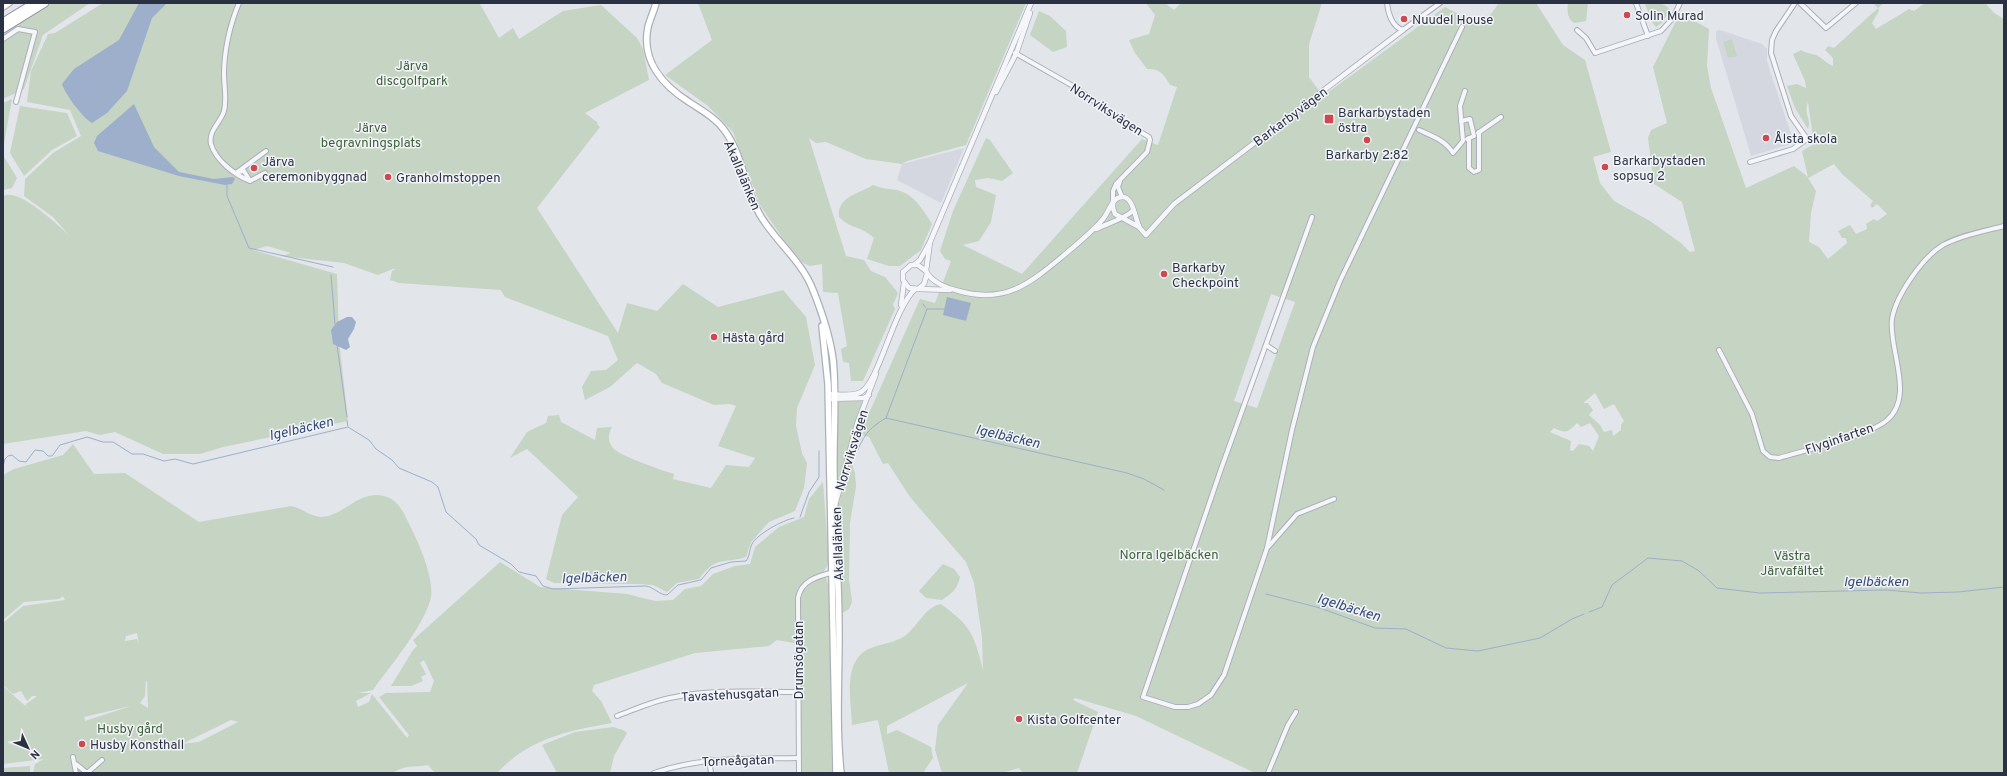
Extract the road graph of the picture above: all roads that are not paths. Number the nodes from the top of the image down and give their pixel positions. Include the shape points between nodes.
1 (9, 3) edge
2 (34, 3) edge
3 (239, 3) edge
4 (656, 3) edge
5 (1032, 3) edge
6 (1387, 3) edge
7 (1440, 3) edge
8 (1636, 3) edge
9 (1680, 3) edge
10 (1795, 3) edge
11 (1800, 3) edge
12 (1856, 3) edge
13 (44, 4) edge
14 (3, 7) edge
15 (3, 22) edge
16 (1022, 24) junction
17 (1462, 27) dead end
18 (3, 29) edge
19 (1403, 30) junction
20 (1578, 31) dead end
21 (1648, 36) junction
22 (3, 39) edge
23 (1014, 52) junction
24 (997, 83) junction
25 (1465, 91) dead end
26 (16, 102) dead end
27 (1501, 117) dead end
28 (982, 120) junction
29 (1462, 121) junction
30 (1419, 130) dead end
31 (1479, 132) junction
32 (1474, 136) junction
33 (1469, 138) junction
34 (1463, 141) junction
35 (266, 151) dead end
36 (1469, 154) junction
37 (1479, 154) junction
38 (1750, 162) dead end
39 (237, 172) junction
40 (265, 173) dead end
41 (1120, 181) junction
42 (1122, 197) junction
43 (1113, 202) junction
44 (1133, 208) junction
45 (1121, 217) junction
46 (1312, 217) dead end
47 (2004, 226) edge
48 (1139, 227) junction
49 (1093, 231) junction
50 (930, 242) junction
51 (915, 264) junction
52 (926, 272) junction
53 (904, 283) junction
54 (917, 289) junction
55 (953, 290) junction
56 (901, 309) junction
57 (821, 316) junction
58 (1266, 345) junction
59 (1719, 350) dead end
60 (1275, 351) dead end
61 (878, 364) junction
62 (869, 395) junction
63 (828, 397) junction
64 (834, 397) junction
65 (1334, 499) dead end
66 (835, 506) junction
67 (1267, 548) junction
68 (835, 572) junction
69 (798, 692) junction
70 (1296, 712) dead end
71 (617, 716) dead end
72 (73, 757) dead end
73 (799, 758) junction
74 (709, 759) junction
75 (102, 760) dead end
76 (76, 764) junction
77 (76, 773) edge
78 (87, 773) edge
79 (654, 773) edge
80 (712, 773) edge
81 (799, 773) edge
82 (836, 773) edge
83 (841, 773) edge
84 (1268, 773) edge

1 - 14 main road
2 - 15 highway
3 - 39 street via 226,48 224,111 211,139 221,161
4 - 57 main road, Akallalänken via 648,26 647,39 653,68 670,90 714,119 724,130 734,147 757,209 803,271 812,287
5 - 16 street
5 - 23 street
6 - 19 street via 1394,24
7 - 19 street, Barkarbyvägen
8 - 21 street
9 - 21 street via 1667,26
10 - 38 street via 1776,31 1771,53 1789,110 1807,139 1793,149
11 - 12 street via 1826,28
13 - 18 highway
16 - 23 street
16 - 24 street
17 - 67 street via 1340,281 1313,347
19 - 48 street, Barkarbyvägen via 1174,204 1146,235
20 - 21 street via 1586,38 1595,53
22 - 26 street via 18,29 35,32
23 - 24 street
23 - 28 street
23 - 41 street, Norrviksvägen via 1072,86 1149,137 1147,152
24 - 28 street
25 - 29 street via 1460,106
27 - 31 street
28 - 50 street
29 - 32 street via 1470,119
29 - 34 street
30 - 34 street via 1439,139 1449,146 1453,153
31 - 32 street
31 - 37 street
32 - 33 street
33 - 34 street
33 - 36 street
35 - 39 street
36 - 37 street
36 - 37 street via 1469,168 1474,172 1479,170
39 - 40 street via 250,180
41 - 42 street via 1118,187
41 - 43 street, Norrviksvägen via 1112,191
42 - 43 street
42 - 44 street via 1131,201
43 - 45 street via 1114,211
43 - 49 street, Norrviksvägen
44 - 45 street, Norrviksvägen via 1128,216
44 - 48 street
45 - 48 street
45 - 49 street, Norrviksvägen
46 - 58 street
47 - 59 street, Flyginfarten via 1944,245 1931,254 1901,294 1892,319 1900,388 1896,406 1886,421 1870,429 1779,458 1770,457 1763,451 1752,414
49 - 55 street, Norrviksvägen via 1023,287 993,295 974,295
50 - 51 street
50 - 52 street
51 - 52 street
51 - 53 street via 905,269 902,276
52 - 54 street via 924,284
52 - 55 street, Norrviksvägen
53 - 54 street via 909,288
53 - 56 street, Norrviksvägen
54 - 55 street, Norrviksvägen
54 - 56 street, Norrviksvägen
56 - 61 street, Norrviksvägen
57 - 63 main road, Akallalänken
57 - 64 main road, Akallalänken via 831,348
58 - 60 street
58 - 67 street via 1143,697 1174,707 1188,707 1211,695 1224,675
61 - 62 street, Norrviksvägen
61 - 64 street, Norrviksvägen via 863,391
62 - 64 street, Norrviksvägen via 864,398
62 - 66 street, Norrviksvägen via 851,445
63 - 64 street, Norrviksvägen
63 - 68 main road, Akallalänken
64 - 66 main road, Akallalänken
65 - 67 street via 1297,514
66 - 68 main road, Akallalänken
68 - 69 street, Drumsögatan via 806,583 799,594
68 - 82 main road, Akallalänken
68 - 83 main road, Akallalänken
69 - 71 street, Tavastehusgatan via 707,693 675,697
69 - 73 street, Drumsögatan
70 - 84 street
72 - 76 street
73 - 74 street, Torneågatan
73 - 81 street, Drumsögatan
74 - 79 street, Torneågatan via 675,765
74 - 80 street
75 - 78 street
76 - 77 street
76 - 78 street

